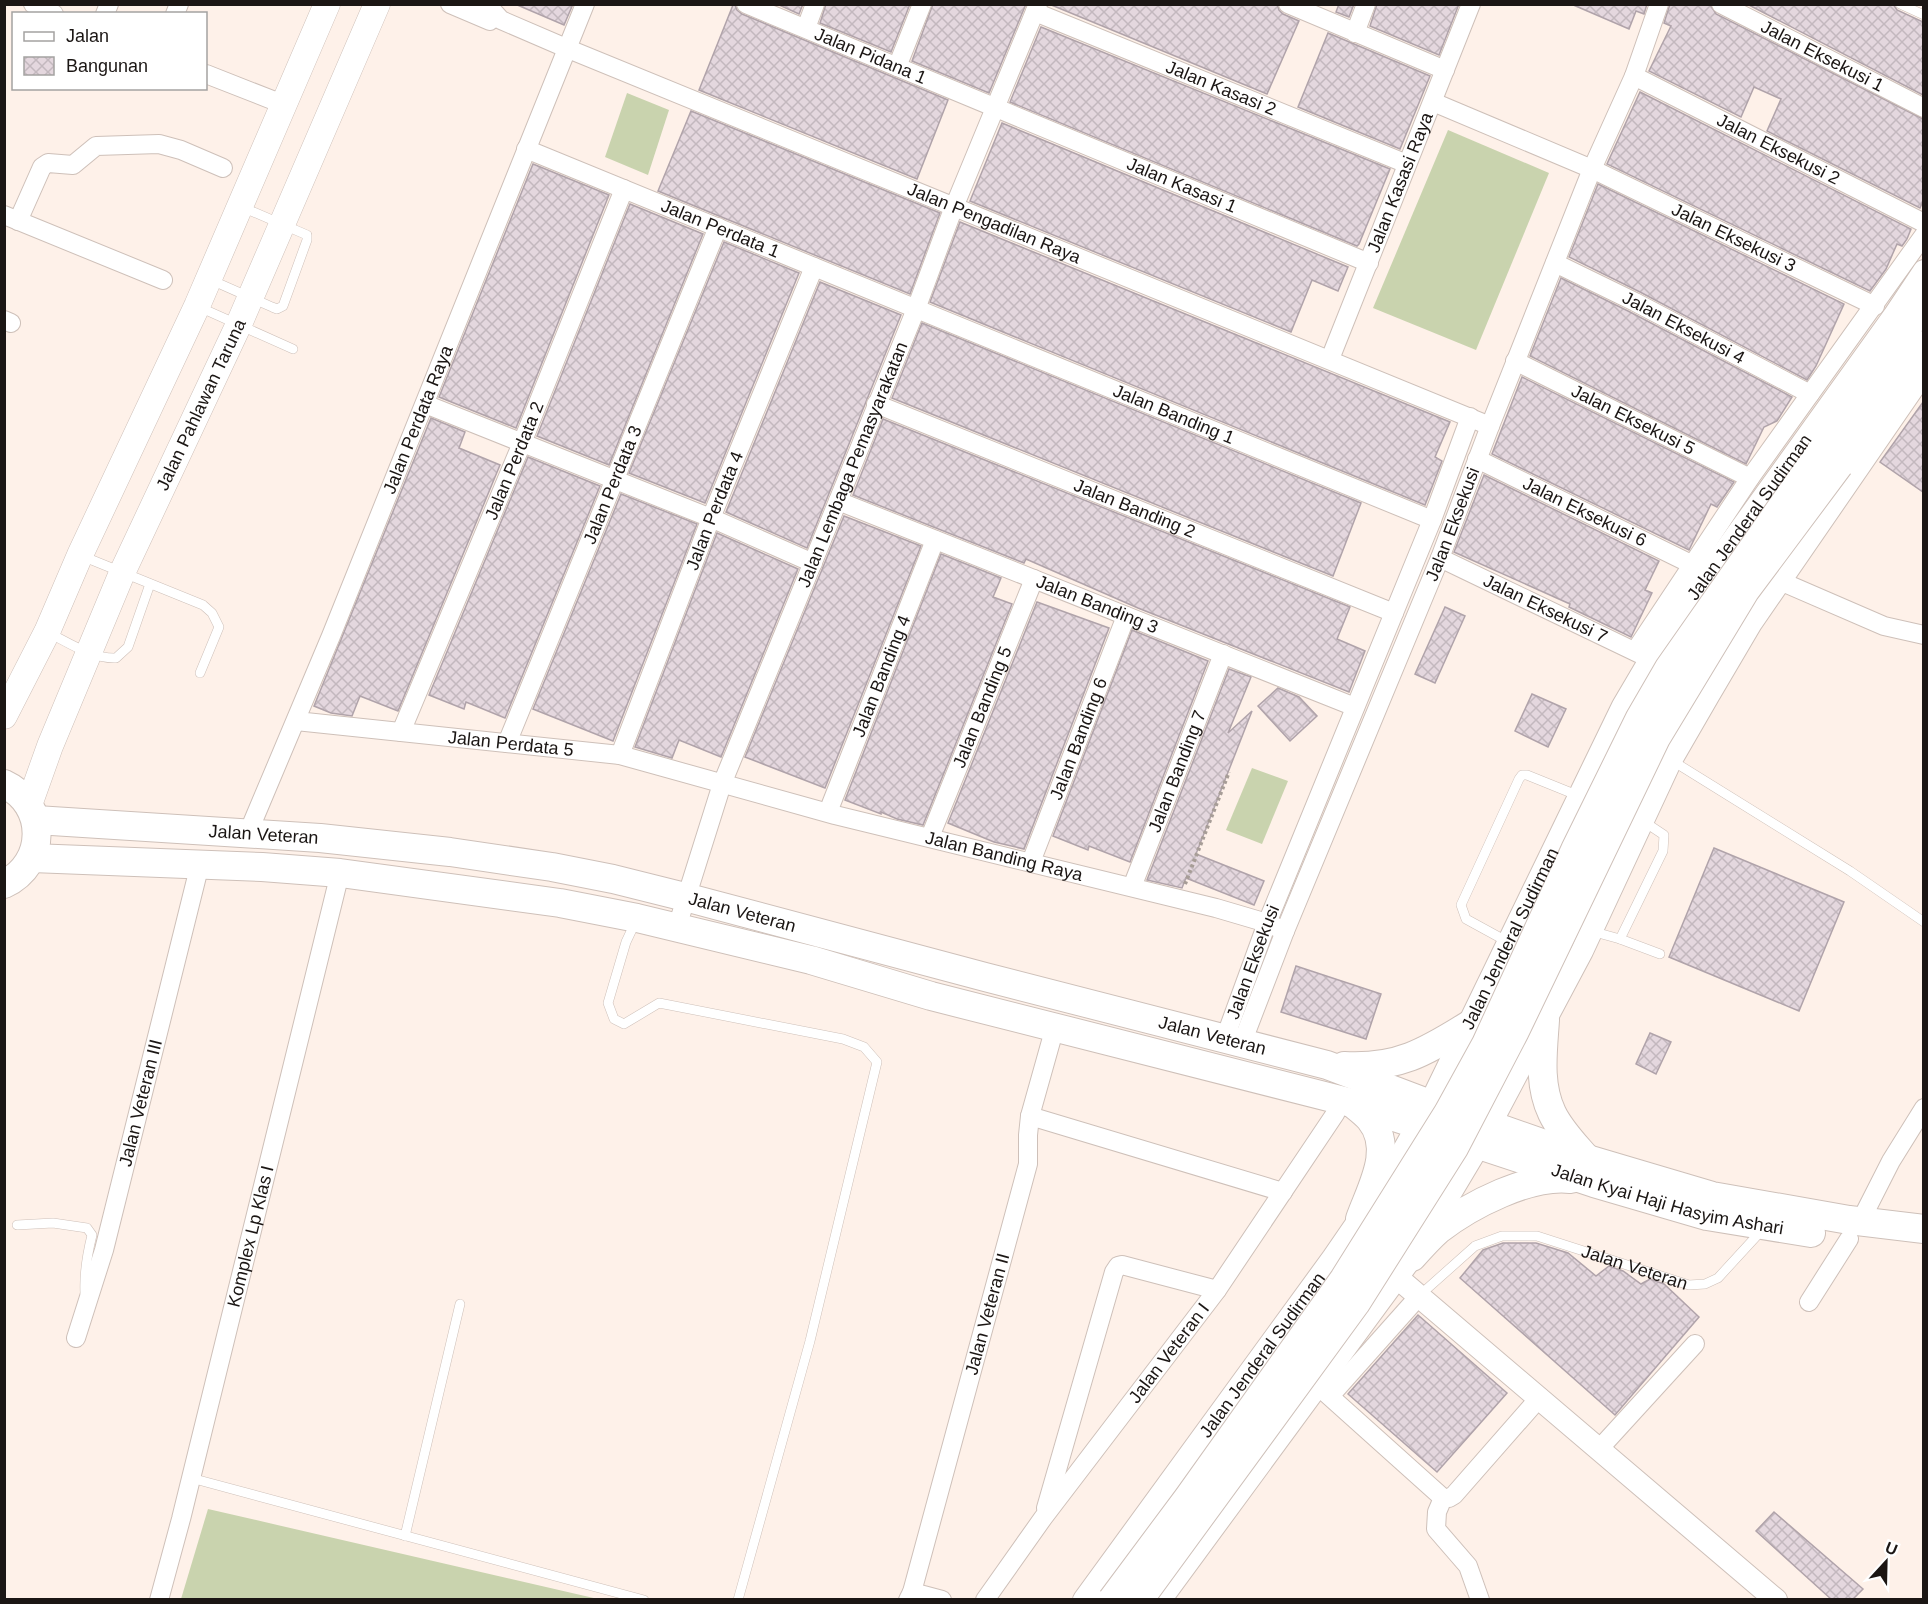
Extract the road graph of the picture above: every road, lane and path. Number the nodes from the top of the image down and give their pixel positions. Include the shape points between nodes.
1 (33, 4) edge
2 (327, 4) edge
3 (376, 4) edge
4 (450, 4) edge
5 (478, 4) edge
6 (585, 4) edge
7 (746, 4) edge
8 (815, 4) edge
9 (922, 4) edge
10 (1288, 4) edge
11 (1366, 4) edge
12 (1471, 4) edge
13 (1659, 4) edge
14 (1721, 4) edge
15 (1900, 4) edge
16 (1036, 8) edge
17 (50, 12) edge
18 (1923, 15) edge
19 (501, 20) junction
20 (806, 28) junction
21 (1355, 33) junction
22 (566, 48) junction
23 (897, 68) junction
24 (1445, 70) junction
25 (207, 74) edge
26 (1634, 76) junction
27 (1433, 102) junction
28 (285, 105) junction
29 (994, 108) junction
30 (1923, 108) edge
31 (526, 149) junction
32 (1407, 164) junction
33 (223, 168) dead end
34 (1592, 169) junction
35 (624, 189) junction
36 (241, 206) junction
37 (955, 206) junction
38 (11, 218) edge
39 (282, 223) junction
40 (1923, 223) edge
41 (718, 227) junction
42 (1923, 235) edge
43 (1370, 263) junction
44 (1555, 263) junction
45 (814, 267) junction
46 (1923, 271) edge
47 (209, 279) junction
48 (163, 280) dead end
49 (250, 297) junction
50 (1923, 303) edge
51 (197, 306) junction
52 (1875, 306) junction
53 (916, 309) junction
54 (239, 324) junction
55 (1923, 345) edge
56 (293, 349) dead end
57 (1850, 358) junction
58 (1330, 359) junction
59 (1515, 361) junction
60 (1923, 372) edge
61 (1810, 394) junction
62 (425, 404) junction
63 (876, 404) junction
64 (1470, 417) junction
65 (1490, 426) junction
66 (522, 443) junction
67 (1830, 458) junction
68 (1478, 459) junction
69 (1750, 478) junction
70 (616, 480) junction
71 (838, 501) junction
72 (711, 518) junction
73 (1432, 520) junction
74 (935, 540) junction
75 (80, 555) junction
76 (1440, 558) junction
77 (813, 563) junction
78 (1691, 564) junction
79 (122, 573) junction
80 (1034, 579) junction
81 (1780, 581) junction
82 (150, 584) junction
83 (1394, 613) junction
84 (1126, 616) junction
85 (47, 632) junction
86 (1923, 635) edge
87 (89, 652) junction
88 (1223, 654) junction
89 (1643, 655) junction
90 (200, 673) dead end
91 (1355, 707) junction
92 (4, 716) edge
93 (297, 720) junction
94 (401, 732) junction
95 (507, 743) junction
96 (620, 755) junction
97 (1671, 760) junction
98 (1229, 772) dead end
99 (4, 784) edge
100 (722, 784) junction
101 (1579, 796) junction
102 (32, 812) junction
103 (828, 812) junction
104 (1643, 821) junction
105 (248, 833) junction
106 (930, 837) junction
107 (32, 858) junction
108 (1031, 862) junction
109 (200, 864) junction
110 (340, 873) junction
111 (4, 884) edge
112 (1132, 887) junction
113 (685, 897) junction
114 (1180, 899) junction
115 (638, 918) junction
116 (1519, 922) junction
117 (1923, 922) edge
118 (1268, 923) junction
119 (677, 927) junction
120 (1285, 931) junction
121 (1620, 939) junction
122 (1586, 941) junction
123 (1509, 943) junction
124 (1660, 954) dead end
125 (985, 977) junction
126 (979, 1008) junction
127 (1545, 1020) junction
128 (1469, 1025) junction
129 (1055, 1027) junction
130 (1233, 1040) junction
131 (1327, 1065) junction
132 (1347, 1101) junction
133 (1923, 1108) edge
134 (1425, 1114) junction
135 (1030, 1116) junction
136 (1484, 1135) junction
137 (1591, 1171) junction
138 (1283, 1192) junction
139 (17, 1225) dead end
140 (1766, 1226) junction
141 (1353, 1229) junction
142 (1923, 1229) edge
143 (1855, 1230) junction
144 (1923, 1248) edge
145 (1404, 1266) junction
146 (1217, 1290) junction
147 (1420, 1295) junction
148 (88, 1300) junction
149 (1809, 1302) dead end
150 (460, 1304) dead end
151 (75, 1338) dead end
152 (1695, 1344) dead end
153 (1324, 1390) junction
154 (1540, 1397) junction
155 (1600, 1448) junction
156 (191, 1478) junction
157 (1443, 1498) junction
158 (1043, 1518) junction
159 (405, 1536) junction
160 (910, 1596) edge
161 (159, 1599) edge
162 (644, 1599) edge
163 (738, 1599) edge
164 (942, 1599) edge
165 (985, 1599) edge
166 (1084, 1599) edge
167 (1112, 1599) edge
168 (1138, 1599) edge
169 (1160, 1599) edge
170 (1480, 1599) edge
171 (1776, 1599) edge

1 - 17 street
2 - 28 main road
3 - 39 main road, Jalan Pahlawan Taruna
4 - 19 street, Jalan Pengadilan Raya via 489,21
5 - 19 street, Jalan Pengadilan Raya via 492,10
6 - 22 street, Jalan Perdata Raya
7 - 20 street, Jalan Pidana 1
8 - 20 street
9 - 23 street
10 - 21 street
11 - 21 street
12 - 24 street, Jalan Kasasi Raya
13 - 26 street, Jalan Eksekusi
14 - 30 street, Jalan Eksekusi 1
15 - 18 lane
16 - 29 street, Jalan Lembaga Pemasyarakatan
16 - 32 street, Jalan Kasasi 2
19 - 22 street, Jalan Pengadilan Raya
20 - 23 street, Jalan Pidana 1
21 - 24 street
22 - 31 street, Jalan Perdata Raya
22 - 37 street, Jalan Pengadilan Raya
23 - 29 street, Jalan Pidana 1
24 - 27 street, Jalan Kasasi Raya
25 - 28 street
26 - 34 street, Jalan Eksekusi
26 - 40 street, Jalan Eksekusi 2
27 - 32 street, Jalan Kasasi Raya
27 - 34 street, Jalan Eksekusi 3
28 - 36 main road
29 - 37 street, Jalan Lembaga Pemasyarakatan
29 - 43 street, Jalan Kasasi 1
31 - 35 street, Jalan Perdata 1
31 - 62 street, Jalan Perdata Raya
32 - 43 street, Jalan Kasasi Raya
33 - 38 street via 172,146 96,146 73,165 48,163 42,167
34 - 44 street, Jalan Eksekusi
34 - 52 street, Jalan Eksekusi 3
35 - 41 street, Jalan Perdata 1
35 - 66 street, Jalan Perdata 2
36 - 39 lane
36 - 47 main road
37 - 53 street, Jalan Lembaga Pemasyarakatan
37 - 58 street, Jalan Pengadilan Raya
38 - 48 street
39 - 49 main road, Jalan Pahlawan Taruna
39 - 49 lane via 308,237 283,306 277,309
41 - 45 street, Jalan Perdata 1
41 - 70 street, Jalan Perdata 3
42 - 52 street
43 - 58 street, Jalan Kasasi Raya
44 - 59 street, Jalan Eksekusi
44 - 61 street, Jalan Eksekusi 4
45 - 53 street, Jalan Perdata 1
45 - 72 street, Jalan Perdata 4
46 - 57 street, Jalan Jenderal Sudirman
47 - 49 lane
47 - 51 main road
49 - 54 main road, Jalan Pahlawan Taruna
50 - 67 main road, Jalan Jenderal Sudirman
51 - 54 lane
51 - 75 main road
52 - 57 street
53 - 63 street, Jalan Lembaga Pemasyarakatan
53 - 73 street, Jalan Banding 1
54 - 56 lane
54 - 79 main road, Jalan Pahlawan Taruna
55 - 67 main road, Jalan Jenderal Sudirman
57 - 61 street
57 - 89 street, Jalan Jenderal Sudirman via 1665,633
58 - 64 street, Jalan Pengadilan Raya
59 - 65 street, Jalan Eksekusi
59 - 69 street, Jalan Eksekusi 5
60 - 81 street
61 - 69 street
62 - 66 street
62 - 93 street, Jalan Perdata Raya
63 - 71 street, Jalan Lembaga Pemasyarakatan
63 - 83 street, Jalan Banding 2
64 - 65 street, Jalan Pengadilan Raya
64 - 73 street, Jalan Eksekusi
65 - 68 street, Jalan Eksekusi
66 - 70 street
66 - 94 street, Jalan Perdata 2
67 - 167 main road, Jalan Jenderal Sudirman, bridge via 1719,595 1669,668 1575,850 1486,1044 1448,1113 1344,1279
67 - 168 main road, Jalan Jenderal Sudirman, bridge via 1656,738 1454,1148 1356,1303
68 - 76 street, Jalan Eksekusi
68 - 78 street, Jalan Eksekusi 6
69 - 78 street
70 - 72 street
70 - 95 street, Jalan Perdata 3
71 - 74 street, Jalan Banding 3
71 - 77 street, Jalan Lembaga Pemasyarakatan
72 - 77 street
72 - 96 street, Jalan Perdata 4
73 - 83 street, Jalan Eksekusi
74 - 80 street, Jalan Banding 3
74 - 103 street, Jalan Banding 4
75 - 79 lane
75 - 85 main road
76 - 89 street, Jalan Eksekusi 7
76 - 120 street, Jalan Eksekusi
77 - 100 street, Jalan Lembaga Pemasyarakatan
78 - 89 street
79 - 82 lane
79 - 87 main road, Jalan Pahlawan Taruna
80 - 84 street, Jalan Banding 3
80 - 106 street, Jalan Banding 5
81 - 86 street via 1884,626
81 - 97 street
82 - 87 lane via 123,654 106,658
82 - 90 lane via 203,605 216,618 219,627
83 - 91 street, Jalan Eksekusi
84 - 88 street, Jalan Banding 3
84 - 108 street, Jalan Banding 6
85 - 87 lane
85 - 92 main road
87 - 102 main road, Jalan Pahlawan Taruna via 50,746
88 - 91 street, Jalan Banding 3
88 - 112 street, Jalan Banding 7
89 - 101 street, Jalan Jenderal Sudirman
91 - 118 street, Jalan Eksekusi
93 - 94 street, Jalan Perdata 5
93 - 105 street, Jalan Perdata Raya
94 - 95 street, Jalan Perdata 5
95 - 96 street, Jalan Perdata 5
96 - 100 street, Jalan Perdata 5
97 - 104 street
97 - 117 lane via 1850,871
98 - 114 path
99 - 102 main road via 14,788
100 - 103 street, Jalan Banding Raya
100 - 113 street, Jalan Lembaga Pemasyarakatan
101 - 116 street, Jalan Jenderal Sudirman
101 - 123 lane via 1527,775 1519,779 1461,905 1466,919
102 - 105 main road, Jalan Veteran
102 - 107 main road via 37,839
103 - 106 street, Jalan Banding Raya
104 - 121 lane via 1664,834 1663,851
104 - 122 street
105 - 113 main road, Jalan Veteran via 438,851 552,867
106 - 108 street, Jalan Banding Raya
107 - 109 main road, Jalan Veteran
107 - 111 main road via 16,879
108 - 112 street, Jalan Banding Raya
109 - 110 main road, Jalan Veteran
109 - 148 street, Jalan Veteran III via 104,1250
110 - 115 main road, Jalan Veteran via 560,903
110 - 156 street, Komplex Lp Klas I
112 - 114 street, Jalan Banding Raya
113 - 119 street, Jalan Lembaga Pemasyarakatan
113 - 125 main road, Jalan Veteran
114 - 118 street, Jalan Banding Raya
115 - 119 main road, Jalan Veteran
115 - 163 lane via 626,942 608,1003 614,1019 624,1024 659,1003 843,1040 864,1047 877,1062 810,1341
116 - 122 street via 1525,944 1536,952 1561,957
116 - 123 street, Jalan Jenderal Sudirman
118 - 120 street, Jalan Banding Raya
118 - 130 street, Jalan Eksekusi
119 - 126 main road, Jalan Veteran
120 - 130 street, Jalan Eksekusi
121 - 122 lane
121 - 124 lane
122 - 127 street
123 - 128 street, Jalan Jenderal Sudirman
125 - 126 main road
125 - 130 main road, Jalan Veteran
126 - 129 main road, Jalan Veteran
127 - 136 street
127 - 137 main road via 1542,1075 1552,1113
128 - 131 main road via 1404,1060 1378,1065
128 - 134 street, Jalan Jenderal Sudirman
129 - 132 main road, Jalan Veteran
129 - 135 street, Jalan Veteran II
130 - 131 main road, Jalan Veteran
131 - 134 main road, Jalan Veteran
132 - 134 main road, Jalan Veteran
132 - 138 street, Jalan Veteran I
132 - 141 main road via 1370,1120 1382,1147 1380,1164
133 - 143 street via 1890,1161
134 - 136 main road, Jalan Kyai Haji Hasyim Ashari
134 - 141 street, Jalan Jenderal Sudirman
135 - 138 street
135 - 160 street, Jalan Veteran II via 1029,1164
136 - 137 main road, Jalan Kyai Haji Hasyim Ashari
136 - 145 street
137 - 140 main road, Jalan Kyai Haji Hasyim Ashari via 1707,1216
137 - 143 main road, Jalan Kyai Haji Hasyim Ashari
137 - 145 main road via 1505,1192 1477,1203 1438,1231
138 - 146 street, Jalan Veteran I
139 - 148 lane via 53,1222 90,1231 84,1275
140 - 143 main road, Jalan Kyai Haji Hasyim Ashari
140 - 147 lane, Jalan Veteran via 1718,1278 1705,1284 1689,1285 1537,1236 1502,1236 1475,1246
141 - 145 street
141 - 166 street, Jalan Jenderal Sudirman
142 - 143 main road, Jalan Kyai Haji Hasyim Ashari
143 - 144 main road, Jalan Kyai Haji Hasyim Ashari
143 - 149 street
145 - 147 street
145 - 153 street
146 - 158 street, Jalan Veteran I
146 - 158 street via 1118,1266
147 - 153 street, Jalan Veteran
147 - 154 street
148 - 151 street, Jalan Veteran III
150 - 159 lane
152 - 155 street
153 - 157 street
153 - 169 street
154 - 155 street
154 - 157 street via 1454,1495
155 - 171 street
156 - 159 lane
156 - 161 street, Komplex Lp Klas I
157 - 170 street via 1436,1529 1467,1566
158 - 165 street, Jalan Veteran I
159 - 162 lane
160 - 164 street

